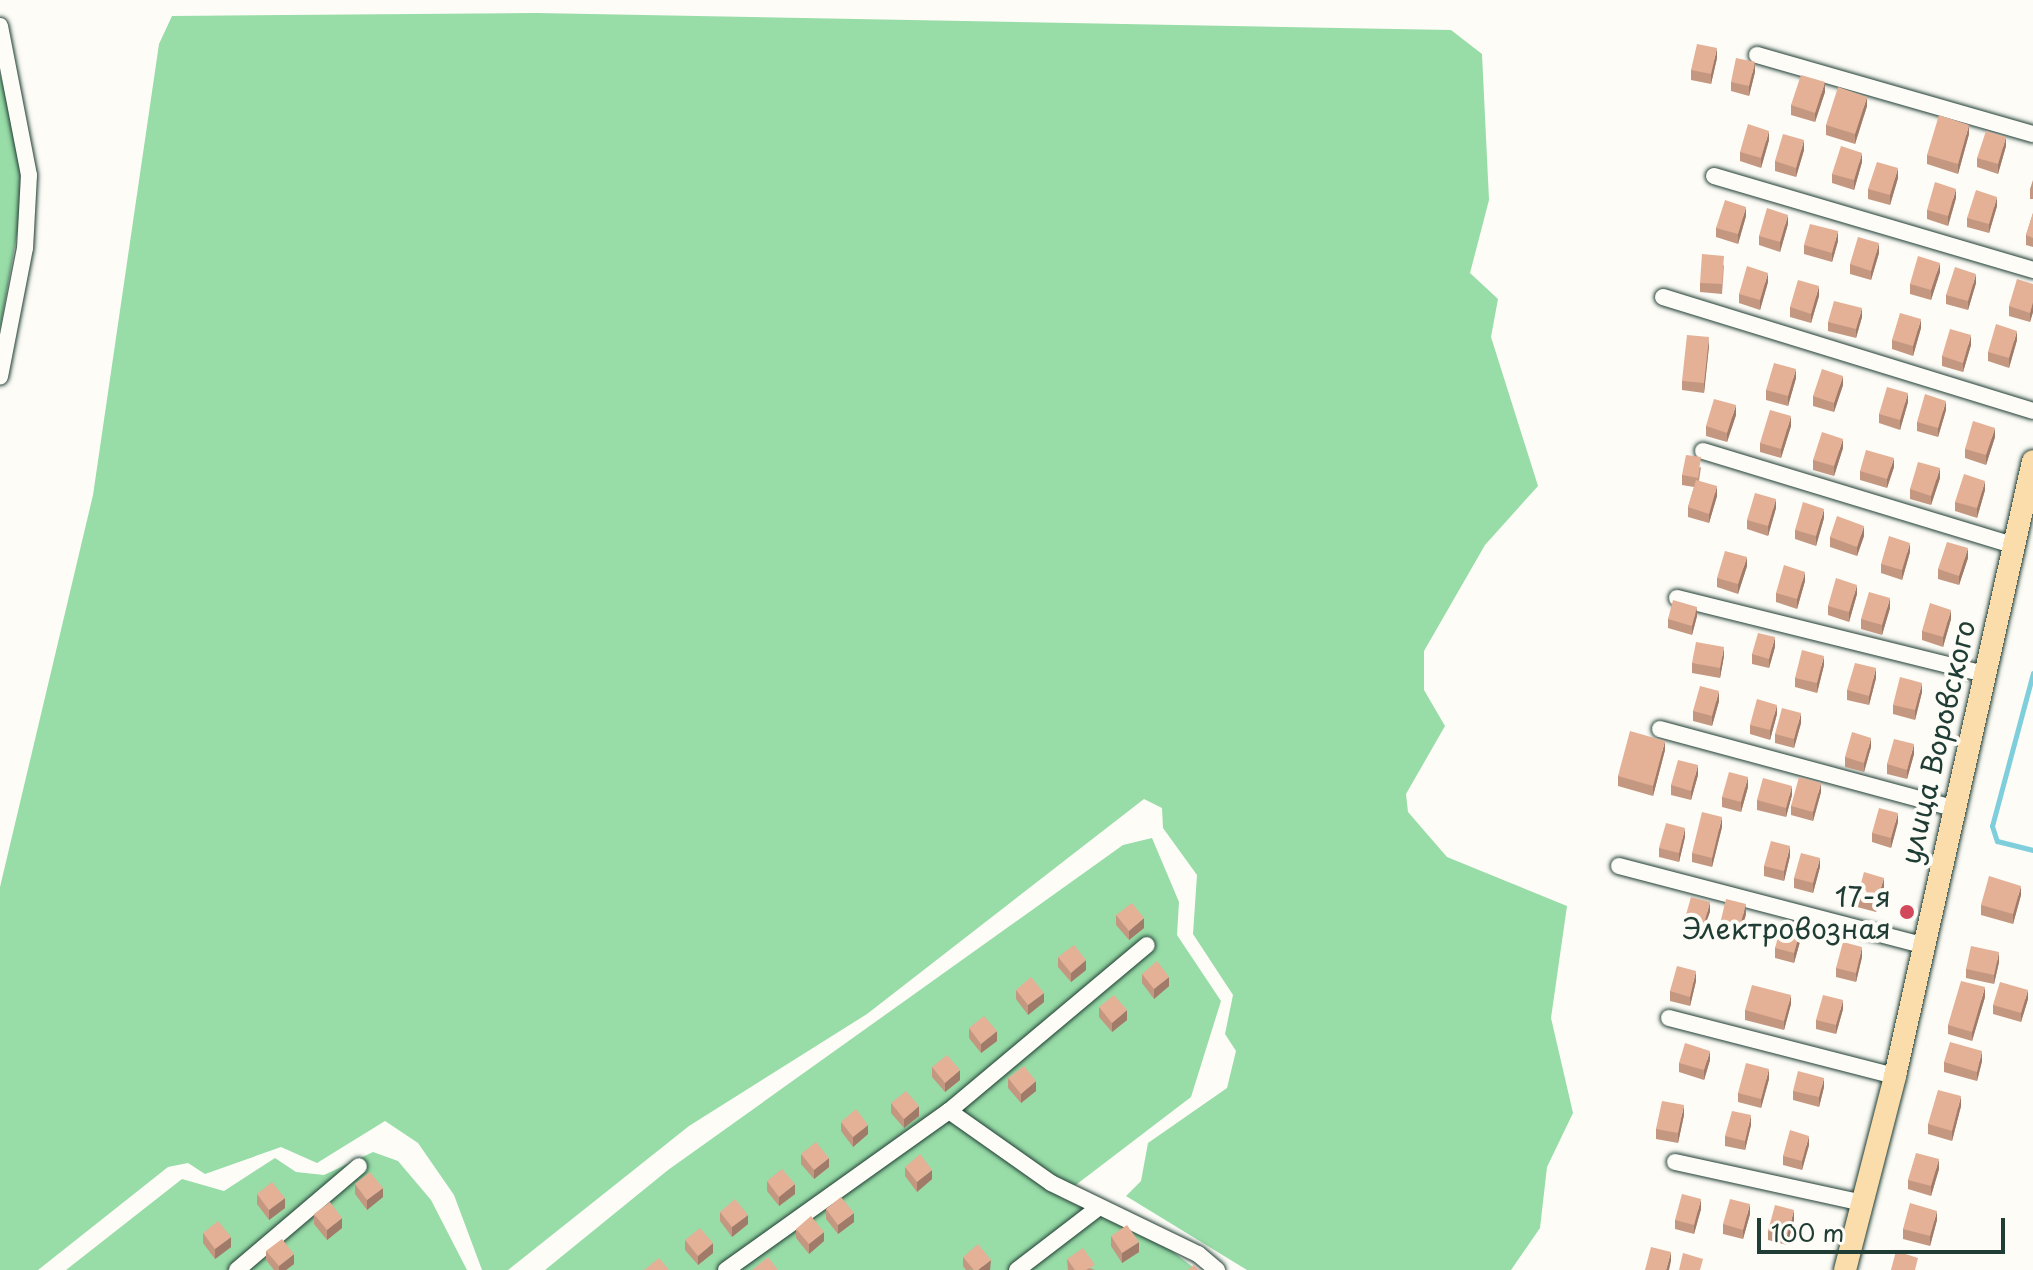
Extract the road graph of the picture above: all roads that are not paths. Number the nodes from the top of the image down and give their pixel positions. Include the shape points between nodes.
1 (0, 26) edge
2 (1757, 55) dead end
3 (2033, 134) edge
4 (1714, 176) dead end
5 (2033, 270) edge
6 (1663, 297) dead end
7 (0, 377) edge
8 (2033, 411) edge
9 (1703, 451) dead end
10 (2033, 461) edge
11 (2013, 545) junction
12 (1677, 598) edge
13 (1983, 674) junction
14 (1660, 729) dead end
15 (1953, 808) junction
16 (1619, 866) dead end
17 (1147, 945) dead end
18 (1923, 945) junction
19 (1669, 1018) dead end
20 (1895, 1076) junction
21 (949, 1111) junction
22 (1675, 1162) dead end
23 (359, 1166) dead end
24 (1863, 1203) junction
25 (1099, 1207) junction
26 (237, 1270) edge
27 (726, 1270) edge
28 (1017, 1270) edge
29 (1217, 1270) edge
30 (1845, 1270) edge

1 - 7 street via 29,175 25,248
2 - 3 street
4 - 5 street
6 - 8 street
9 - 11 street
10 - 11 main road, улица Воровского
11 - 13 main road, улица Воровского
12 - 13 street
13 - 15 main road, улица Воровского
14 - 15 street
15 - 18 main road, улица Воровского
16 - 18 street
17 - 21 street
18 - 20 main road, улица Воровского
19 - 20 street
20 - 24 main road, улица Воровского
21 - 25 street via 1051,1183
21 - 27 street
22 - 24 street
23 - 26 street
24 - 30 main road, улица Воровского
25 - 28 street
25 - 29 street via 1198,1254

